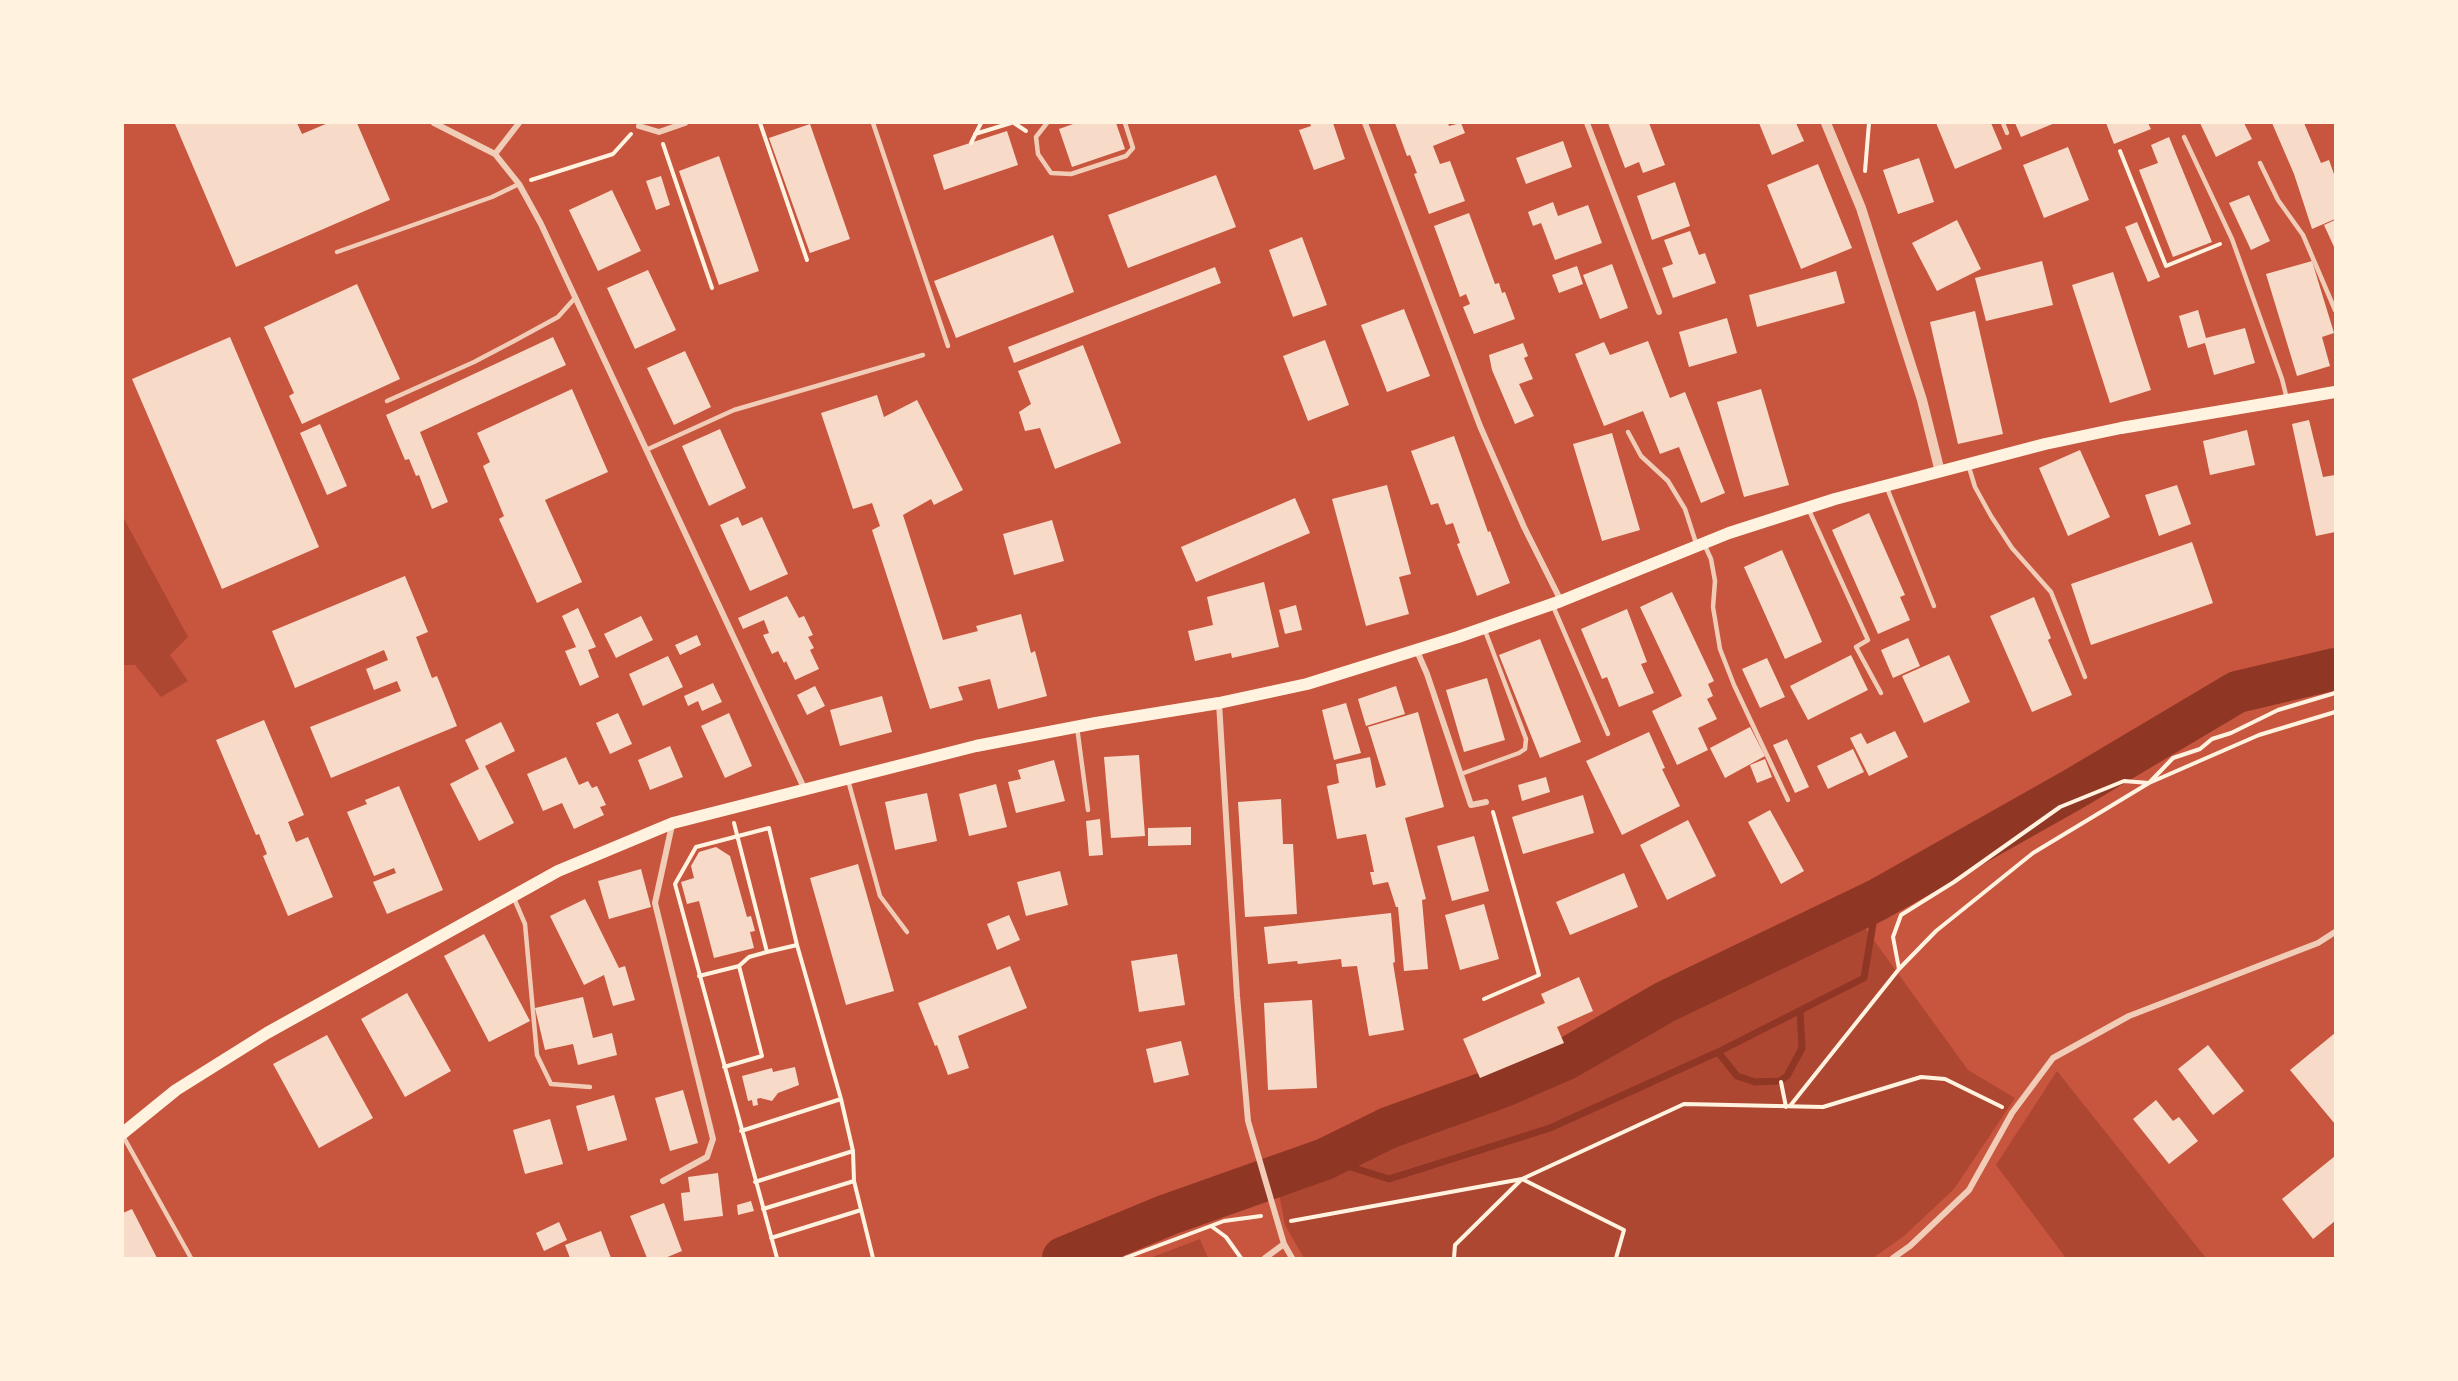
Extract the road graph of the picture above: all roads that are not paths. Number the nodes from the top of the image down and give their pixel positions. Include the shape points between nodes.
1 (434, 123) edge
2 (519, 123) edge
3 (685, 123) edge
4 (873, 123) edge
5 (1047, 123) edge
6 (1125, 123) edge
7 (1365, 123) edge
8 (1587, 123) edge
9 (1826, 123) edge
10 (2003, 123) edge
11 (639, 126) road end
12 (2007, 134) dead end
13 (2184, 137) dead end
14 (495, 154) junction
15 (2260, 163) dead end
16 (519, 184) junction
17 (337, 252) dead end
18 (575, 298) junction
19 (2335, 310) edge
20 (1659, 312) dead end
21 (948, 346) dead end
22 (923, 355) dead end
23 (2335, 392) edge
24 (2287, 399) junction
25 (387, 401) dead end
26 (1628, 432) dead end
27 (646, 450) junction
28 (1968, 464) junction
29 (1940, 472) junction
30 (1886, 486) junction
31 (1808, 508) junction
32 (1700, 544) junction
33 (1556, 602) junction
34 (1934, 606) dead end
35 (1484, 628) junction
36 (1417, 651) junction
37 (2085, 677) dead end
38 (1881, 693) dead end
39 (1219, 703) junction
40 (1077, 727) junction
41 (1608, 734) dead end
42 (1461, 774) junction
43 (847, 778) junction
44 (804, 788) junction
45 (1788, 800) dead end
46 (1486, 802) road end
47 (1088, 810) dead end
48 (673, 823) junction
49 (513, 896) junction
50 (907, 932) dead end
51 (2335, 932) edge
52 (590, 1087) dead end
53 (123, 1134) edge
54 (663, 1181) dead end
55 (1284, 1244) junction
56 (190, 1258) edge
57 (1265, 1258) edge
58 (1292, 1258) edge
59 (1893, 1258) edge

1 - 14 street
2 - 14 street
3 - 11 street via 659,132
4 - 21 lane
5 - 6 lane via 1036,137 1038,154 1051,173 1071,174 1126,156 1133,148
7 - 33 street via 1480,426
8 - 20 street
9 - 29 street via 1861,208 1922,400
10 - 12 lane
13 - 24 lane via 2232,239
14 - 16 street
15 - 19 lane via 2278,200 2303,235
16 - 17 lane
16 - 18 street
18 - 25 lane via 558,317 474,362
18 - 27 street
22 - 27 lane via 734,410
23 - 24 main road
24 - 28 main road via 2121,428
26 - 32 lane via 1641,456 1668,481
27 - 44 street
28 - 29 main road
28 - 37 lane via 1991,516 2012,548 2051,592
29 - 30 main road
30 - 31 main road
30 - 34 lane
31 - 32 main road
31 - 38 lane via 1868,640 1856,647
32 - 33 main road
32 - 45 lane via 1711,559 1720,649
33 - 35 main road
33 - 41 lane
35 - 36 main road
35 - 42 lane via 1526,739 1525,749
36 - 39 main road via 1307,684
36 - 42 street
39 - 40 main road
39 - 55 street via 1248,1121
40 - 43 main road via 976,746
40 - 47 lane
42 - 46 street via 1471,805
43 - 44 main road
43 - 50 lane via 880,896
44 - 48 main road
48 - 49 main road via 558,871
48 - 54 street via 655,903 713,1139 707,1157
49 - 52 lane via 525,924 537,1055 551,1084
49 - 53 main road via 267,1033 176,1090
51 - 59 street via 2318,943 2129,1016 2053,1058 2012,1113 1969,1190
53 - 56 lane
55 - 57 street
55 - 58 street

